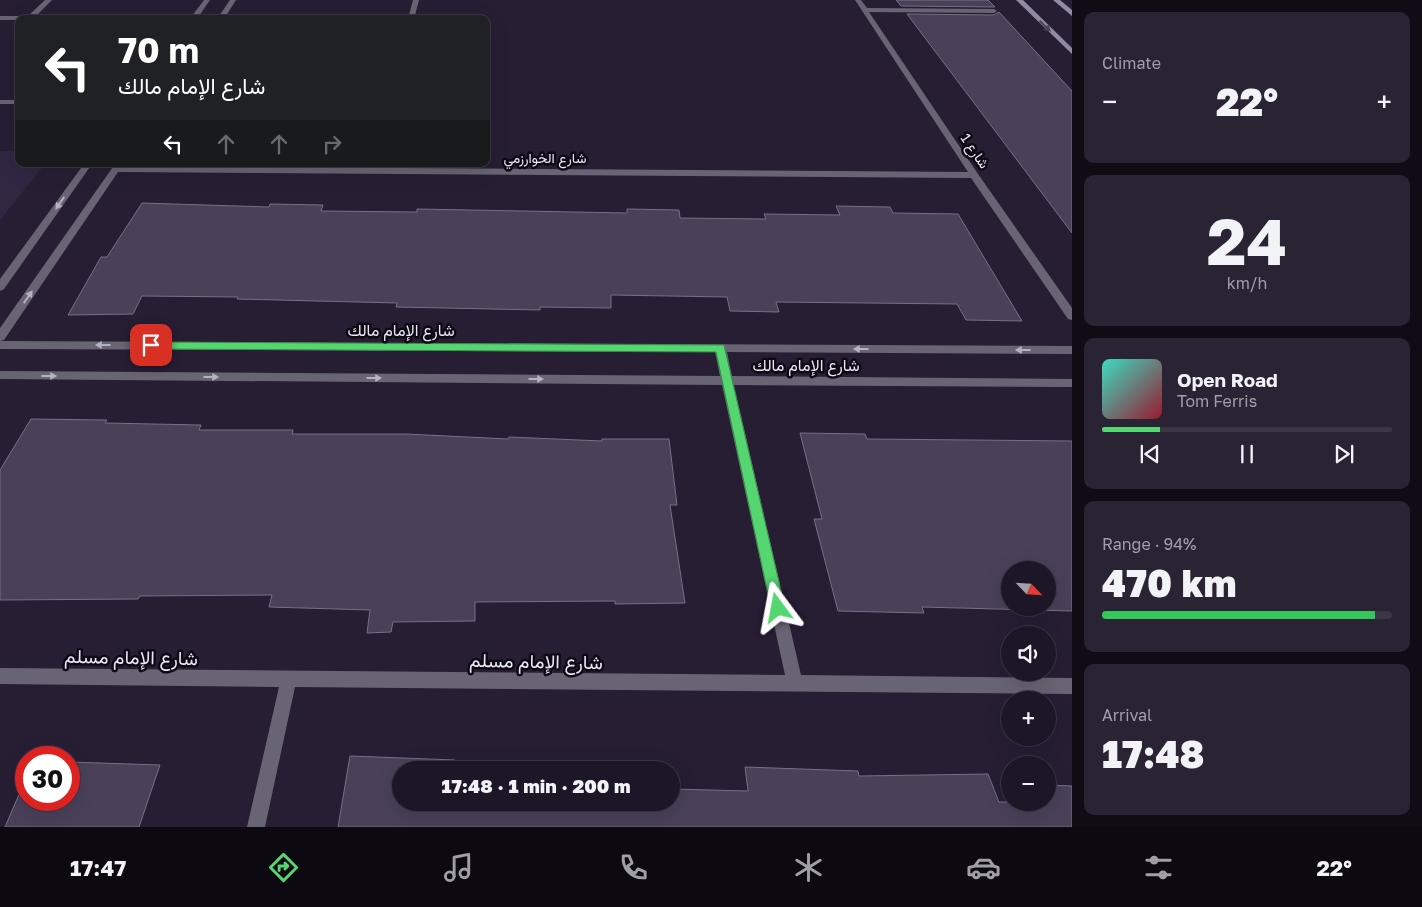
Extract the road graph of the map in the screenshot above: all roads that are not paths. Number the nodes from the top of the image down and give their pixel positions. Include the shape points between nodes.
1 (49, 0) edge
2 (207, 0) edge
3 (233, 0) edge
4 (416, 0) edge
5 (858, 0) edge
6 (1019, 0) edge
7 (1056, 0) edge
8 (865, 10) junction
9 (994, 11) dead end
10 (1072, 14) edge
11 (33, 15) edge
12 (197, 15) edge
13 (222, 15) edge
14 (412, 15) edge
15 (0, 18) edge
16 (15, 18) edge
17 (1072, 52) edge
18 (0, 102) edge
19 (15, 102) edge
20 (86, 167) edge
21 (117, 167) edge
22 (371, 167) edge
23 (974, 174) junction
24 (0, 287) edge
25 (1072, 316) edge
26 (0, 337) edge
27 (0, 344) edge
28 (720, 348) junction
29 (1072, 350) edge
30 (0, 375) edge
31 (727, 380) junction
32 (1072, 383) edge
33 (0, 676) edge
34 (289, 678) junction
35 (794, 684) junction
36 (1072, 686) edge
37 (256, 827) edge

1 - 11 street
2 - 12 street
3 - 13 street
4 - 14 street
5 - 8 street, شارع 1
6 -> 17 main road
7 - 10 main road
8 - 9 street
8 - 23 street, شارع 1
15 - 16 street
18 - 19 street
20 -> 24 street
26 -> 21 street
22 - 23 street, شارع الخوارزمي
23 - 25 street, شارع 1
28 -> 27 street, شارع الإمام مالك
29 -> 28 street, شارع الإمام مالك
28 - 31 street
30 -> 31 street, شارع الإمام مالك
31 - 32 street, شارع الإمام مالك
31 - 35 street
33 - 34 street, شارع الإمام مسلم
34 - 35 street, شارع الإمام مسلم
34 - 37 street
35 - 36 street, شارع الإمام مسلم

